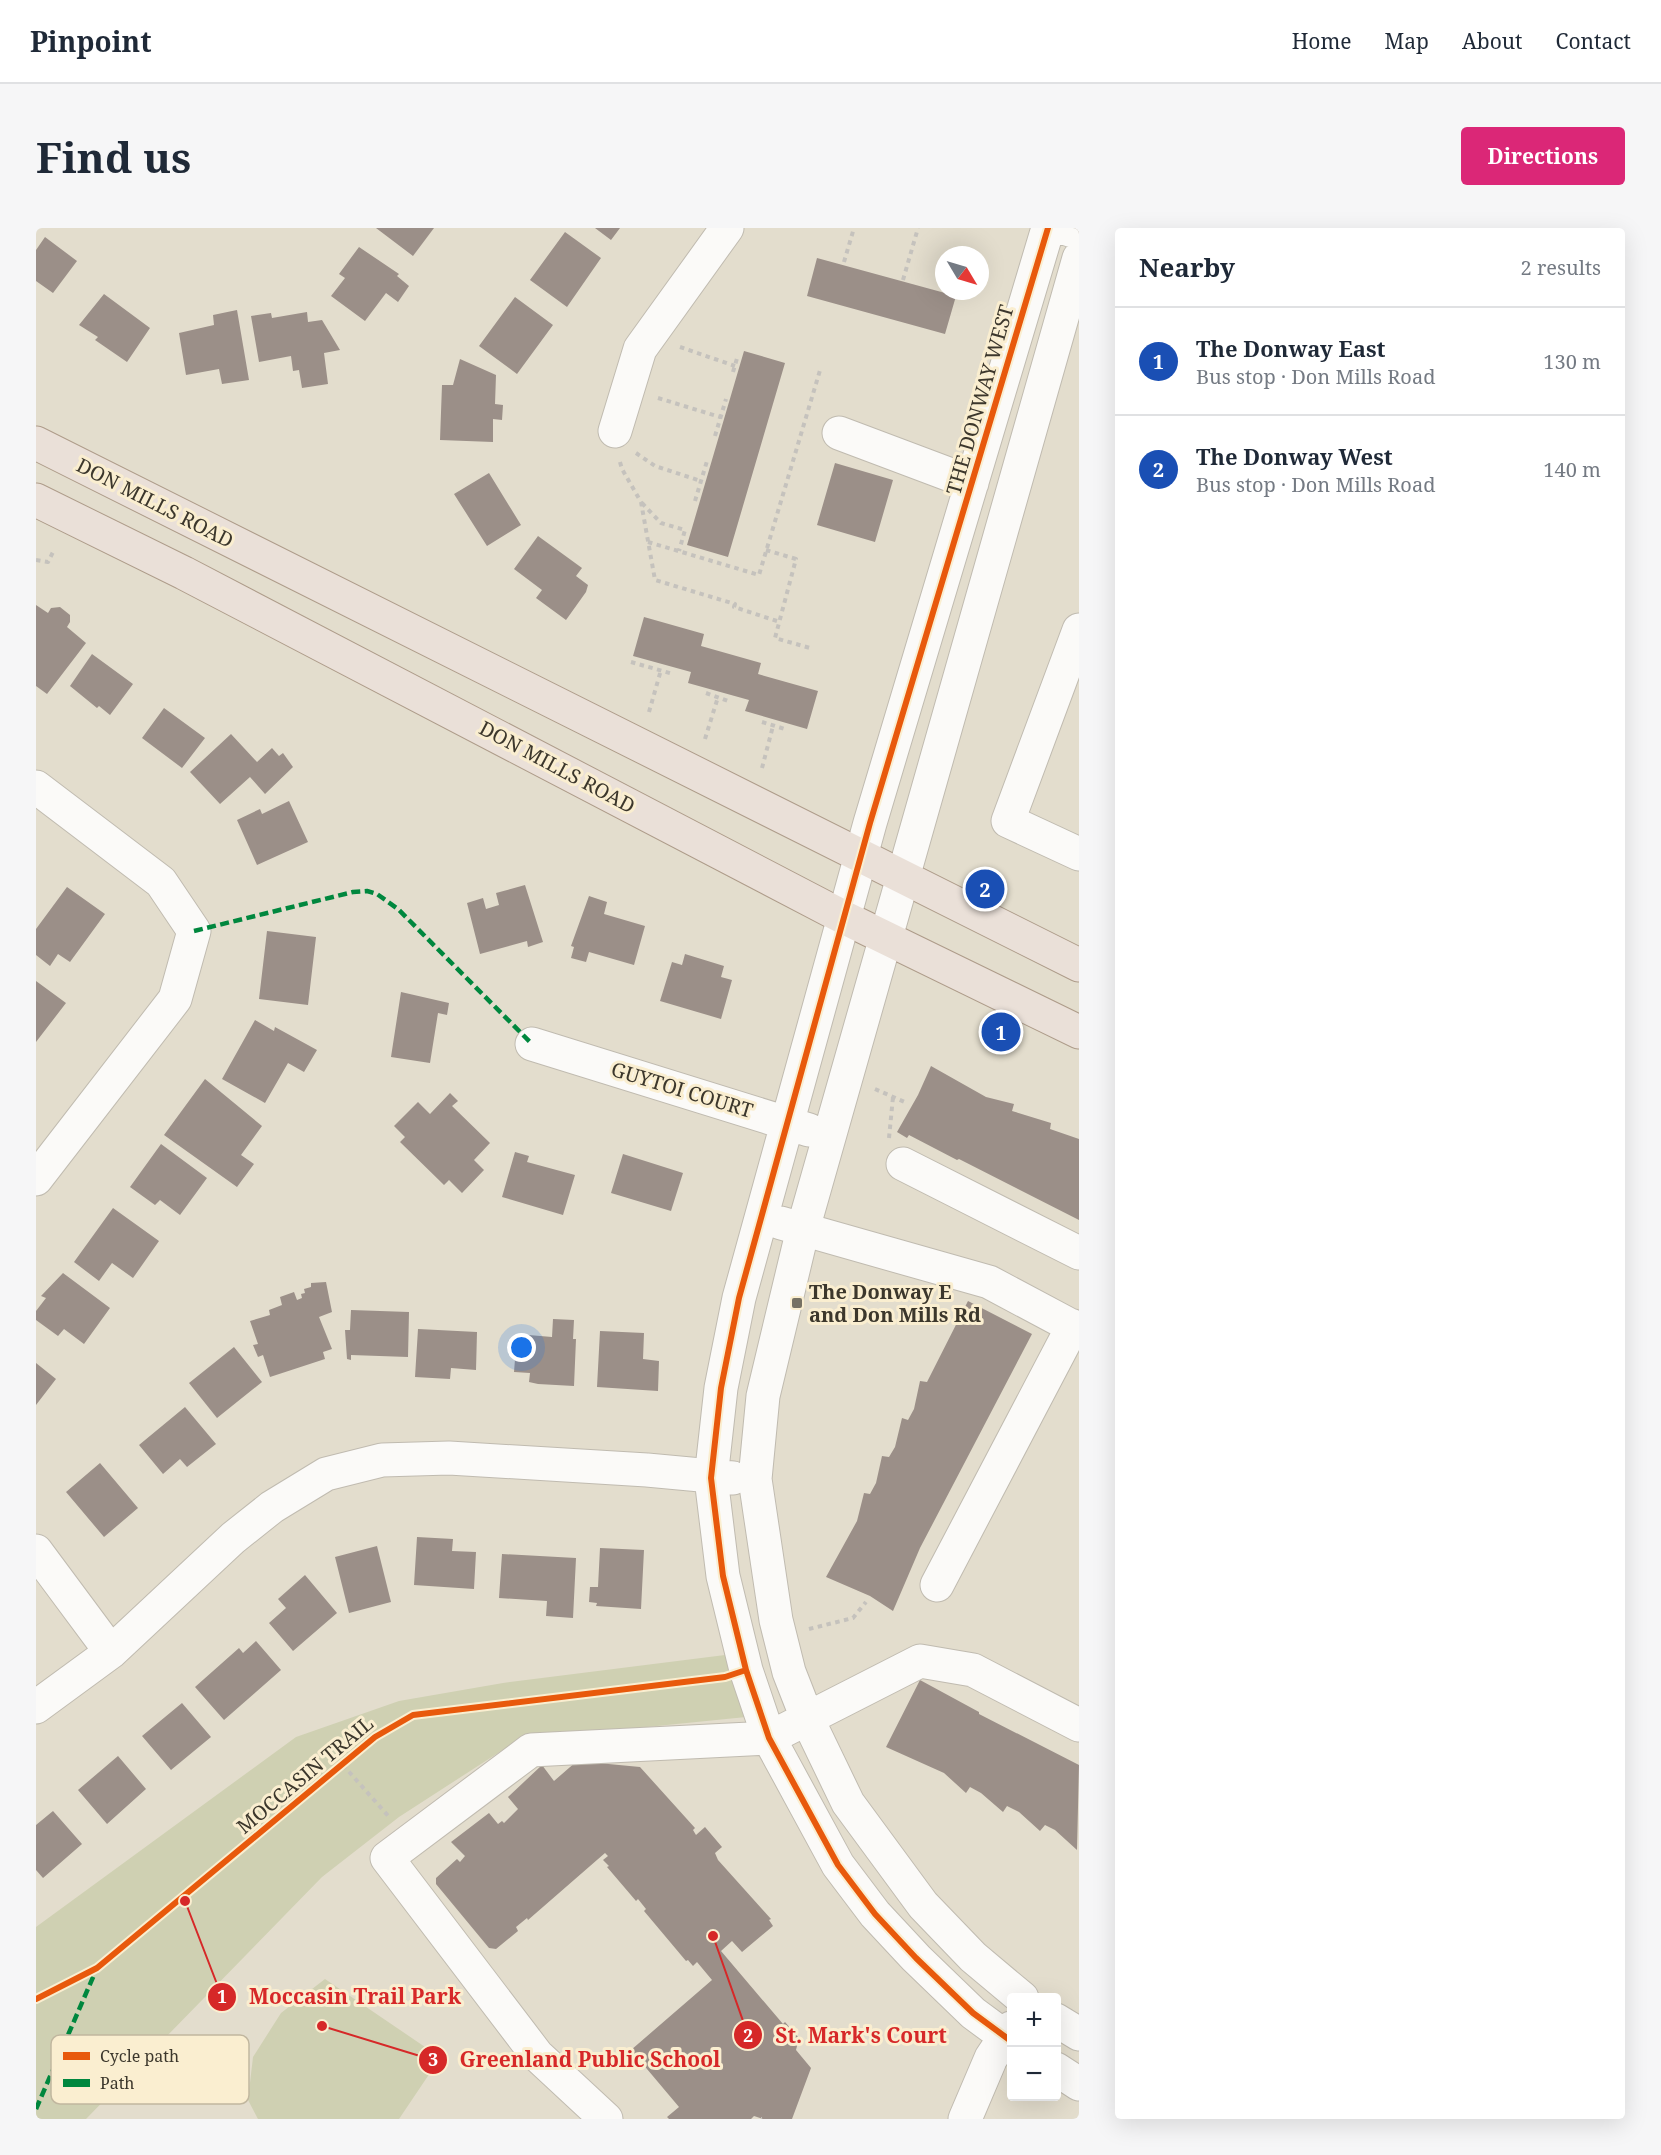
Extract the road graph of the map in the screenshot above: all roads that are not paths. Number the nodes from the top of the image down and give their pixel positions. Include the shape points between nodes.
1 (727, 228) edge
2 (1048, 228) edge
3 (1064, 228) edge
4 (1079, 233) edge
5 (1079, 258) edge
6 (615, 431) road end
7 (839, 433) dead end
8 (36, 443) edge
9 (972, 483) junction
10 (36, 500) edge
11 (1079, 630) edge
12 (36, 787) edge
13 (1079, 855) edge
14 (861, 856) junction
15 (902, 874) junction
16 (845, 918) junction
17 (886, 938) junction
18 (1079, 965) edge
19 (1079, 1032) edge
20 (532, 1044) dead end
21 (788, 1124) junction
22 (831, 1136) junction
23 (896, 1153) road end
24 (36, 1179) edge
25 (762, 1217) junction
26 (803, 1229) junction
27 (1079, 1253) edge
28 (1076, 1328) edge
29 (711, 1478) junction
30 (755, 1479) junction
31 (36, 1551) edge
32 (937, 1585) dead end
33 (111, 1652) junction
34 (36, 1707) edge
35 (807, 1718) junction
36 (1079, 1725) edge
37 (769, 1738) junction
38 (1016, 1993) edge
39 (1061, 2023) edge
40 (1007, 2034) edge
41 (1079, 2034) edge
42 (1007, 2038) edge
43 (1061, 2073) edge
44 (1079, 2084) edge
45 (606, 2119) edge
46 (965, 2119) edge

1 - 6 street via 640,349
2 - 9 street, THE DONWAY WEST
3 - 4 street
5 - 15 street
7 - 9 street
8 - 14 main road, DON MILLS ROAD
9 - 14 street, THE DONWAY WEST
10 - 16 main road, DON MILLS ROAD
11 - 13 street via 1008,821
12 - 24 street via 161,882 194,931 175,999
14 - 15 main road, DON MILLS ROAD
14 - 16 street, THE DONWAY WEST
15 - 17 street
15 - 18 main road, DON MILLS ROAD
16 - 17 main road, DON MILLS ROAD
16 - 21 street, THE DONWAY WEST
17 - 19 main road, DON MILLS ROAD
17 - 22 street
20 - 21 street, GUYTOI COURT
21 - 22 street, GUYTOI COURT
21 - 25 street, THE DONWAY WEST
22 - 26 street
23 - 27 street
25 - 26 street
25 - 29 street, THE DONWAY WEST via 739,1298 721,1388
26 - 28 street via 989,1282
26 - 30 street via 763,1396
28 - 32 street
29 - 30 street
29 - 33 street via 676,1472 449,1458 382,1460 326,1474 233,1538
29 - 37 street, THE DONWAY WEST via 723,1575 746,1670
30 - 35 street via 776,1620 789,1672
31 - 33 street
33 - 34 street
35 - 36 street via 920,1661 973,1670
35 - 37 street
35 - 38 street via 848,1803 923,1905 973,1957
37 - 40 street, THE DONWAY WEST via 838,1865 875,1914 956,1997
37 - 45 street via 531,1750 387,1858 537,2055
39 - 41 street
42 - 46 street via 991,2058
43 - 44 street

